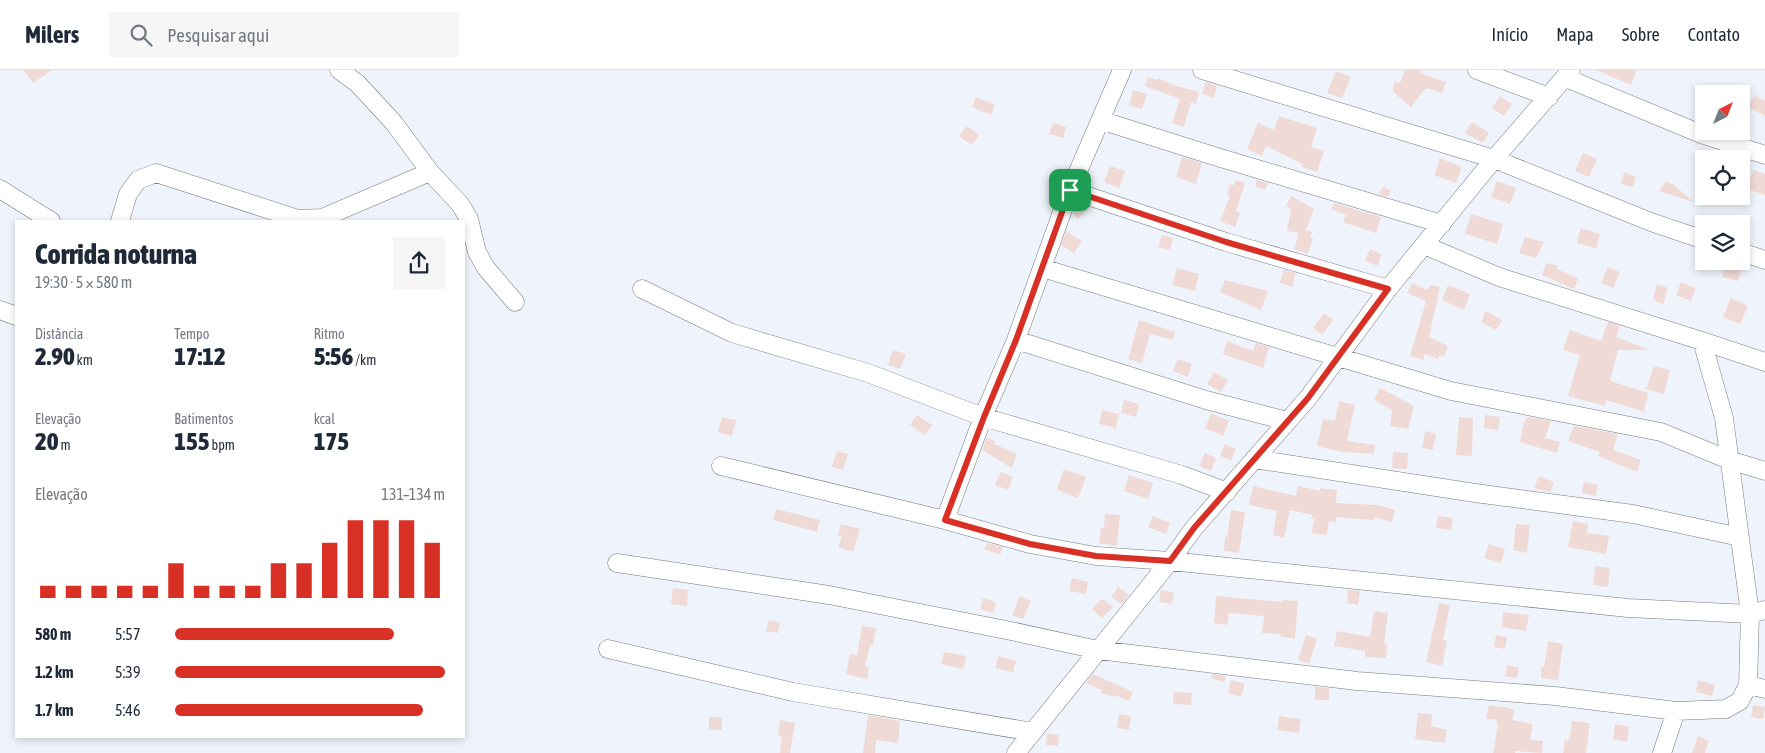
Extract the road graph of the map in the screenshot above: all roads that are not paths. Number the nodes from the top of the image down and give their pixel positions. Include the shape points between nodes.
1 (339, 70) edge
2 (1122, 70) edge
3 (1202, 70) edge
4 (1477, 70) edge
5 (1568, 74) edge
6 (1549, 97) junction
7 (1100, 120) junction
8 (1765, 156) edge
9 (1494, 159) junction
10 (430, 172) junction
11 (0, 189) edge
12 (1070, 190) junction
13 (49, 220) edge
14 (120, 220) edge
15 (1442, 224) junction
16 (1695, 237) edge
17 (1424, 245) junction
18 (1750, 255) edge
19 (1765, 260) edge
20 (1042, 268) junction
21 (1388, 289) junction
22 (642, 290) dead end
23 (515, 302) dead end
24 (0, 310) edge
25 (15, 316) edge
26 (1016, 340) junction
27 (1702, 341) junction
28 (1338, 357) junction
29 (1765, 362) edge
30 (984, 417) junction
31 (1287, 421) junction
32 (1254, 459) junction
33 (1729, 460) junction
34 (721, 466) dead end
35 (1765, 471) edge
36 (1227, 492) junction
37 (945, 520) junction
38 (1740, 537) junction
39 (1170, 561) junction
40 (617, 563) dead end
41 (1757, 612) edge
42 (608, 649) dead end
43 (1098, 650) junction
44 (1757, 687) edge
45 (1676, 711) junction
46 (1033, 732) junction
47 (1016, 753) edge
48 (1662, 753) edge

1 - 10 street via 394,123
2 - 7 street
3 - 9 street
4 - 6 street
5 - 6 street
5 - 8 street via 1701,134
6 - 9 street
7 - 12 street
7 - 15 street
9 - 15 street
9 - 16 street
10 - 14 street via 322,218 298,219 156,173 138,180 128,194
10 - 23 street via 460,204 469,219 476,252
11 - 13 street
12 - 20 street
12 - 21 street via 1226,242
15 - 17 street
17 - 21 street
17 - 27 street via 1499,278
18 - 19 street
20 - 26 street
20 - 28 street
21 - 28 street
22 - 30 street via 732,333 868,373
24 - 25 street
26 - 30 street
26 - 31 street via 1206,400
27 - 29 street
27 - 33 street via 1724,418
28 - 31 street
28 - 33 street via 1451,391 1661,432
30 - 36 street via 1182,475
30 - 37 street
31 - 32 street
32 - 36 street
32 - 38 street via 1475,494 1633,514
33 - 35 street
33 - 38 street
34 - 37 street
36 - 39 street via 1194,528
37 - 39 street via 1030,544 1096,556
38 - 41 street
39 - 41 street via 1628,608
39 - 43 street
40 - 43 street via 829,595
41 - 44 street
42 - 46 street via 793,692
43 - 45 street via 1357,681 1555,696
43 - 46 street
44 - 45 street via 1726,709
45 - 48 street
46 - 47 street

